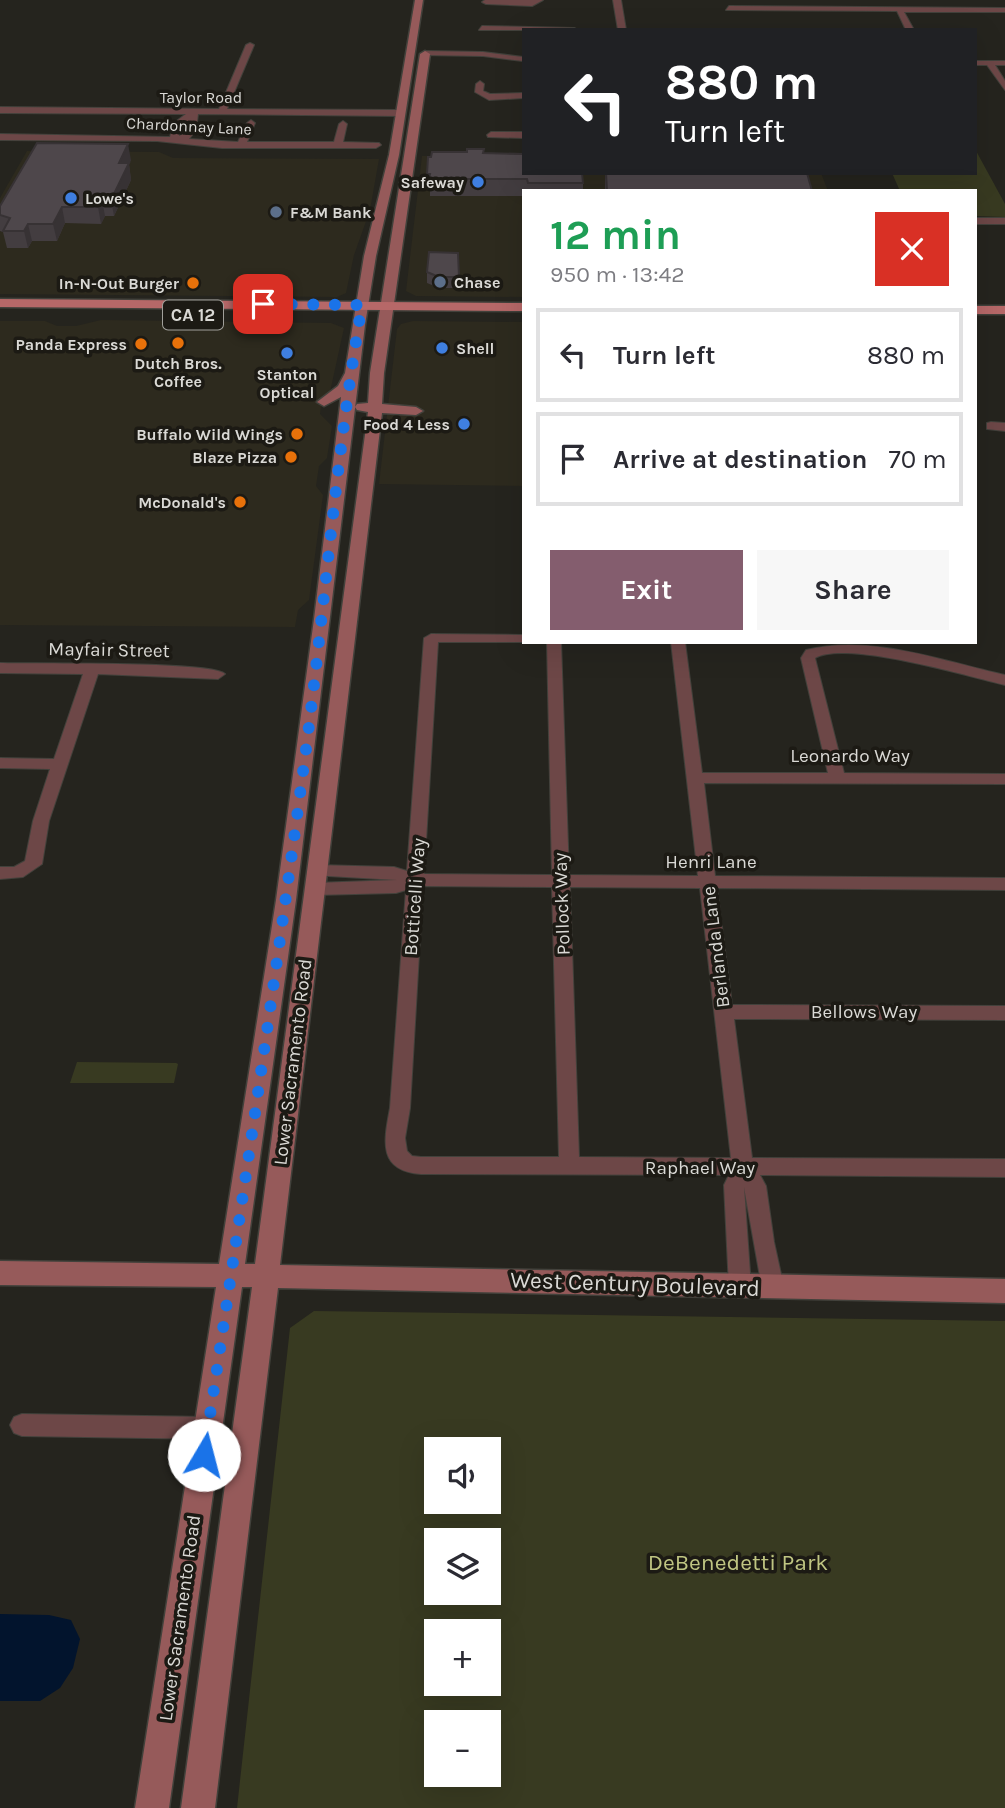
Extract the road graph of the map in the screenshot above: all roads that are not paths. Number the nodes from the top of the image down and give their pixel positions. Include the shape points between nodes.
1 (419, 0) edge
2 (430, 0) edge
3 (539, 0) edge
4 (617, 0) edge
5 (486, 2) dead end
6 (794, 4) edge
7 (729, 8) dead end
8 (899, 9) junction
9 (1005, 10) edge
10 (428, 21) dead end
11 (482, 28) dead end
12 (622, 28) edge
13 (909, 28) edge
14 (522, 29) edge
15 (250, 45) dead end
16 (426, 48) joint
17 (522, 59) edge
18 (977, 63) edge
19 (989, 63) junction
20 (1005, 63) edge
21 (480, 84) dead end
22 (1005, 88) edge
23 (522, 96) edge
24 (0, 110) edge
25 (222, 111) junction
26 (192, 113) junction
27 (401, 113) junction
28 (251, 123) dead end
29 (343, 124) dead end
30 (415, 127) junction
31 (178, 130) junction
32 (191, 130) junction
33 (491, 135) dead end
34 (522, 135) edge
35 (0, 137) edge
36 (179, 140) junction
37 (241, 145) junction
38 (338, 145) junction
39 (376, 145) dead end
40 (977, 221) edge
41 (1005, 221) edge
42 (0, 303) edge
43 (522, 307) edge
44 (977, 310) edge
45 (1005, 310) edge
46 (361, 311) junction
47 (386, 311) junction
48 (0, 313) edge
49 (522, 317) edge
50 (977, 320) edge
51 (1005, 321) edge
52 (351, 373) junction
53 (375, 410) junction
54 (416, 411) dead end
55 (991, 426) dead end
56 (1005, 427) edge
57 (342, 436) junction
58 (320, 475) dead end
59 (337, 475) junction
60 (522, 639) edge
61 (554, 644) edge
62 (678, 644) edge
63 (0, 668) edge
64 (92, 669) junction
65 (218, 674) dead end
66 (1005, 680) edge
67 (0, 763) edge
68 (60, 764) junction
69 (837, 777) junction
70 (695, 778) junction
71 (1005, 779) edge
72 (0, 873) edge
73 (316, 880) junction
74 (416, 880) junction
75 (562, 882) junction
76 (709, 884) junction
77 (1005, 884) edge
78 (724, 1012) junction
79 (1005, 1013) edge
80 (398, 1156) joint
81 (569, 1167) junction
82 (743, 1168) junction
83 (1005, 1168) edge
84 (0, 1273) edge
85 (229, 1274) junction
86 (265, 1274) junction
87 (740, 1287) junction
88 (773, 1288) junction
89 (1005, 1291) edge
90 (22, 1425) dead end
91 (208, 1428) junction
92 (152, 1808) edge
93 (198, 1808) edge

1 - 27 main road, Lower Sacramento Road
2 - 10 main road
3 - 5 street via 532,4
4 - 12 street
6 - 7 street
6 - 8 street
8 - 9 street
8 - 13 street
11 - 14 street
15 - 25 street
16 - 17 street
16 - 30 main road, Lower Sacramento Road
18 - 19 street
19 - 20 street
19 - 22 street
21 - 23 street via 479,92 486,96
24 - 26 street, Taylor Road
25 - 26 street, Taylor Road
25 - 27 street, Taylor Road
26 - 31 street via 177,125
26 - 32 street via 195,126
27 - 30 main road via 410,115 409,123
27 - 46 main road, Lower Sacramento Road
28 - 37 street
29 - 38 street
30 - 47 main road, Lower Sacramento Road
31 - 32 street
31 - 36 street via 174,137
32 - 36 street
33 - 34 street
35 - 36 street, Chardonnay Lane via 119,133
36 - 37 street, Chardonnay Lane
37 - 38 street, Chardonnay Lane
38 - 39 street, Chardonnay Lane
40 - 41 street
42 - 46 main road, CA 12
43 - 47 main road, CA 12
44 - 45 main road
46 - 47 main road, CA 12
46 - 48 main road, CA 12
46 - 52 main road, Lower Sacramento Road
47 - 49 main road, CA 12
47 - 53 main road, Lower Sacramento Road
50 - 51 main road
52 - 53 main road via 358,381 359,405
52 - 57 main road, Lower Sacramento Road
52 - 57 main road via 344,388 323,407 341,425
53 - 54 main road
53 - 73 main road, Lower Sacramento Road
55 - 56 street
57 - 59 main road, Lower Sacramento Road
58 - 59 main road
59 - 85 main road, Lower Sacramento Road via 284,913
60 - 74 street, Botticelli Way via 431,638
61 - 75 street, Pollock Way
62 - 70 street, Berlanda Lane
63 - 64 street, Mayfair Street
64 - 65 street, Mayfair Street
64 - 68 street
66 - 69 street via 870,652 832,649 811,653 808,658
67 - 68 street
68 - 72 street via 33,864 17,873
69 - 70 street, Leonardo Way
69 - 71 street, Leonardo Way
70 - 76 street, Berlanda Lane
73 - 74 street, Henri Lane via 396,887
73 - 86 main road, Lower Sacramento Road
74 - 75 street, Henri Lane
74 - 80 street, Botticelli Way via 394,1145
75 - 76 street, Henri Lane
75 - 81 street, Pollock Way
76 - 77 street, Henri Lane
76 - 78 street, Berlanda Lane
78 - 79 street, Bellows Way
78 - 82 street, Berlanda Lane
80 - 81 street, Raphael Way via 406,1163 436,1166
81 - 82 street, Raphael Way
82 - 83 street, Raphael Way
82 - 87 street, Berlanda Lane via 734,1185
82 - 88 street, Berlanda Lane via 756,1186
84 - 85 main road, West Century Boulevard
85 - 86 main road, West Century Boulevard
85 - 91 main road, Lower Sacramento Road
86 - 87 main road, West Century Boulevard
86 - 93 main road, Lower Sacramento Road
87 - 88 main road, West Century Boulevard
88 - 89 main road, West Century Boulevard
90 - 91 street
91 - 92 main road, Lower Sacramento Road

